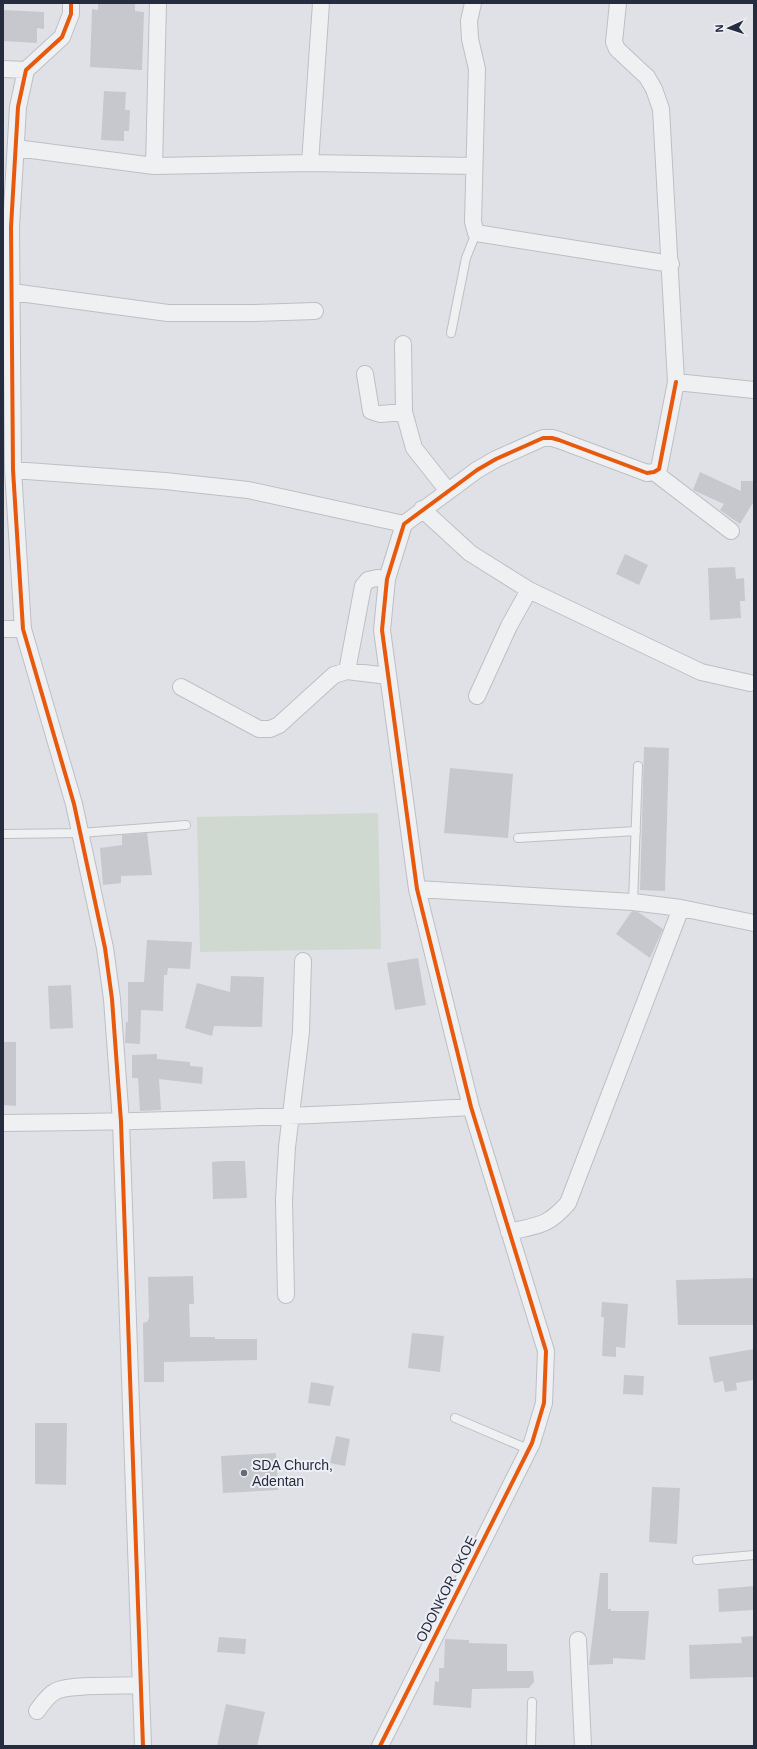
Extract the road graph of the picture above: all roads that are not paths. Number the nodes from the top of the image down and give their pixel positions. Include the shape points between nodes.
1 (71, 3) edge
2 (158, 3) edge
3 (321, 3) edge
4 (472, 3) edge
5 (618, 3) edge
6 (3, 69) edge
7 (26, 70) junction
8 (16, 148) junction
9 (310, 163) junction
10 (154, 166) junction
11 (474, 166) junction
12 (476, 233) junction
13 (670, 264) junction
14 (12, 292) junction
15 (315, 311) dead end
16 (451, 333) dead end
17 (402, 344) dead end
18 (365, 374) dead end
19 (676, 382) junction
20 (754, 390) edge
21 (404, 412) junction
22 (13, 470) junction
23 (654, 472) junction
24 (448, 491) junction
25 (422, 509) junction
26 (404, 524) junction
27 (731, 531) dead end
28 (387, 579) junction
29 (529, 590) junction
30 (3, 629) edge
31 (23, 629) junction
32 (347, 670) junction
33 (388, 676) junction
34 (750, 683) dead end
35 (181, 687) dead end
36 (477, 696) dead end
37 (638, 766) dead end
38 (186, 825) dead end
39 (636, 831) junction
40 (80, 833) junction
41 (3, 834) edge
42 (518, 838) dead end
43 (417, 889) junction
44 (633, 902) junction
45 (681, 908) junction
46 (754, 923) edge
47 (303, 961) dead end
48 (471, 1107) junction
49 (292, 1117) junction
50 (121, 1122) junction
51 (3, 1123) edge
52 (509, 1232) junction
53 (286, 1295) dead end
54 (455, 1418) dead end
55 (530, 1446) junction
56 (754, 1555) edge
57 (697, 1560) dead end
58 (578, 1640) dead end
59 (140, 1685) junction
60 (532, 1702) dead end
61 (37, 1711) dead end
62 (143, 1746) edge
63 (380, 1746) edge
64 (531, 1746) edge
65 (583, 1746) edge

1 - 7 street via 71,14 62,37
2 - 10 street
3 - 9 street
4 - 11 street via 470,39 477,69
5 - 13 street via 614,42 617,49 647,76 661,109
6 - 7 street
7 - 8 street via 18,107
8 - 10 street
8 - 14 street via 11,226
9 - 10 street
9 - 11 street
11 - 12 street via 473,222
12 - 13 street
12 - 16 lane via 466,258
13 - 19 street
14 - 15 street via 168,312
14 - 22 street
17 - 21 street
18 - 21 street via 371,411 380,414
19 - 20 street
19 - 23 street via 659,469
21 - 24 street via 414,448
22 - 26 street via 166,480 248,490
22 - 31 street
23 - 24 street via 647,473 559,440 543,438 496,459
23 - 27 street
24 - 25 street
25 - 26 street
25 - 29 street via 470,553
26 - 28 street, ODONKOR OKOE
28 - 32 street via 368,580 363,586
28 - 33 street, ODONKOR OKOE via 382,630
29 - 34 street via 701,672
29 - 36 street via 508,626
30 - 31 street
31 - 40 street via 74,804
32 - 33 street
32 - 35 street via 334,675 279,725 270,729 259,729
33 - 43 street, ODONKOR OKOE
37 - 39 lane
38 - 40 lane
39 - 42 lane
39 - 44 lane
40 - 41 lane
40 - 50 street via 105,948 112,999
43 - 44 street
43 - 48 street, ODONKOR OKOE
44 - 45 street
45 - 46 street
45 - 52 street via 568,1202 557,1216 545,1224
47 - 49 street via 301,1032
48 - 49 street
48 - 52 street, ODONKOR OKOE
49 - 50 street
49 - 53 street via 287,1147 284,1200
50 - 51 street
50 - 59 street
52 - 55 street, ODONKOR OKOE via 546,1350 544,1403
54 - 55 lane
55 - 63 street, ODONKOR OKOE
56 - 57 lane
58 - 65 street
59 - 61 street via 58,1690 50,1695
59 - 62 street
60 - 64 lane

